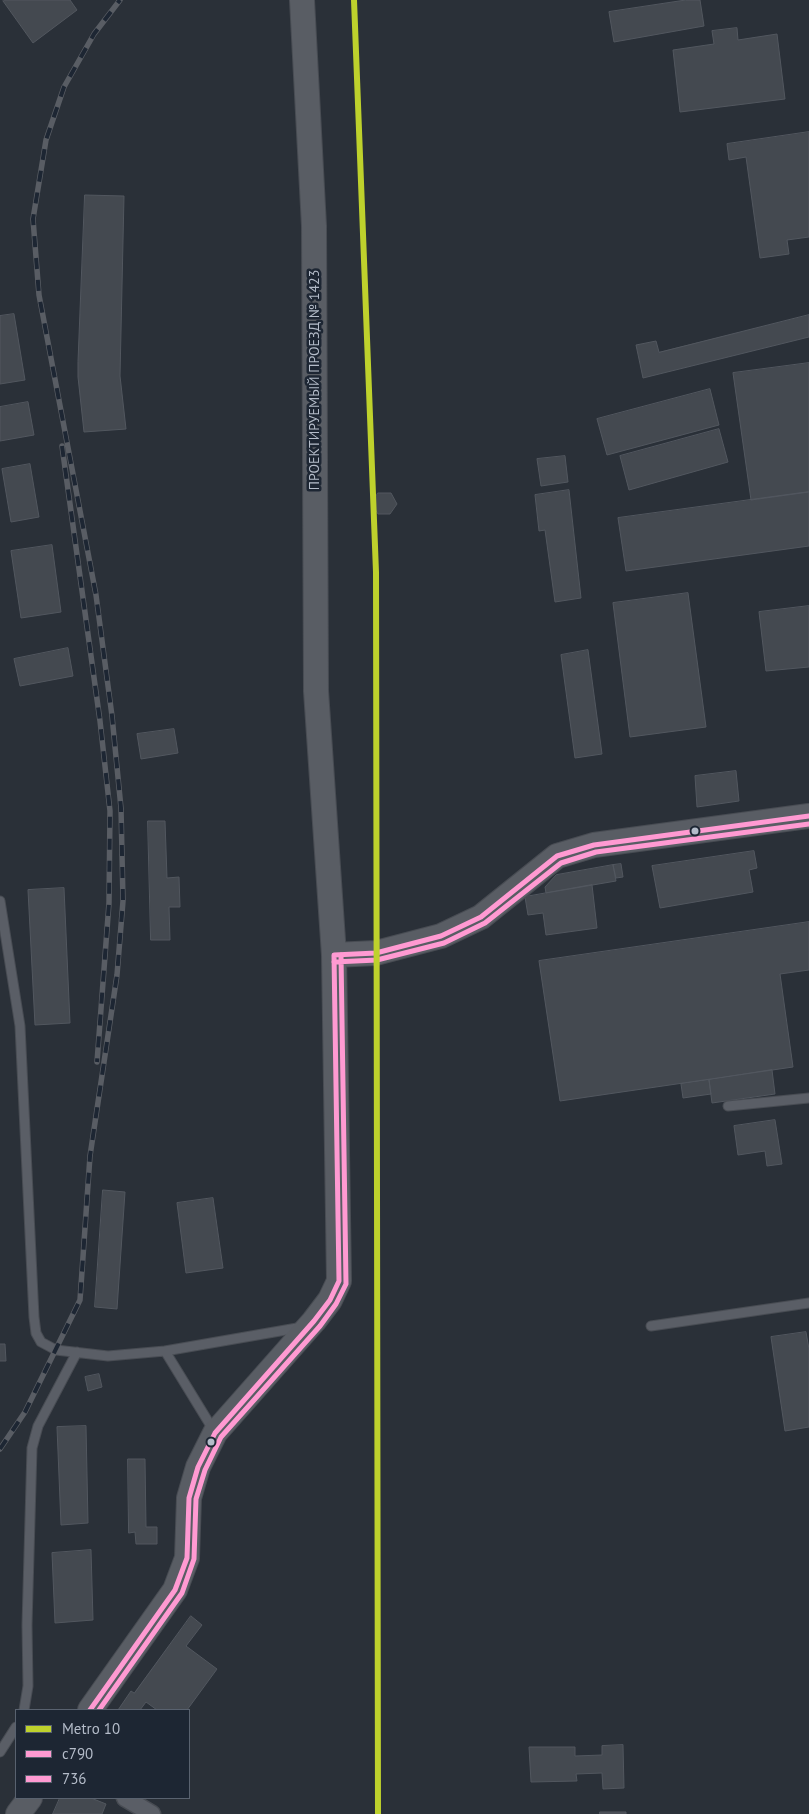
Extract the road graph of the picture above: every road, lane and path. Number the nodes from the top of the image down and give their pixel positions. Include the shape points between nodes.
1 (303, 6) edge
2 (809, 816) edge
3 (0, 900) edge
4 (334, 955) junction
5 (809, 1098) edge
6 (728, 1106) dead end
7 (809, 1304) edge
8 (308, 1326) junction
9 (651, 1326) dead end
10 (165, 1350) junction
11 (77, 1352) junction
12 (215, 1433) junction
13 (24, 1709) edge
14 (91, 1709) edge
15 (15, 1730) edge
16 (0, 1752) edge
17 (29, 1799) edge
18 (127, 1799) edge
19 (18, 1814) edge
20 (152, 1814) edge

1 - 4 main road, ПРОЕКТИРУЕМЫЙ ПРОЕЗД № 1423 via 314,226 316,682
2 - 4 main road via 594,845 557,856 481,917 441,936 376,953
3 - 11 lane via 20,1026 36,1332 41,1342 56,1350
4 - 8 main road, ПРОЕКТИРУЕМЫЙ ПРОЕЗД № 1423 via 339,1281 330,1300
5 - 6 lane
7 - 9 lane
8 - 10 lane
8 - 12 main road, ПРОЕКТИРУЕМЫЙ ПРОЕЗД № 1423
10 - 11 lane via 108,1356
10 - 12 lane
11 - 13 lane via 38,1426 32,1448 28,1686
12 - 14 main road, ПРОЕКТИРУЕМЫЙ ПРОЕЗД № 1423 via 198,1467 189,1498 187,1558 174,1590
15 - 16 lane
17 - 19 main road
18 - 20 street

